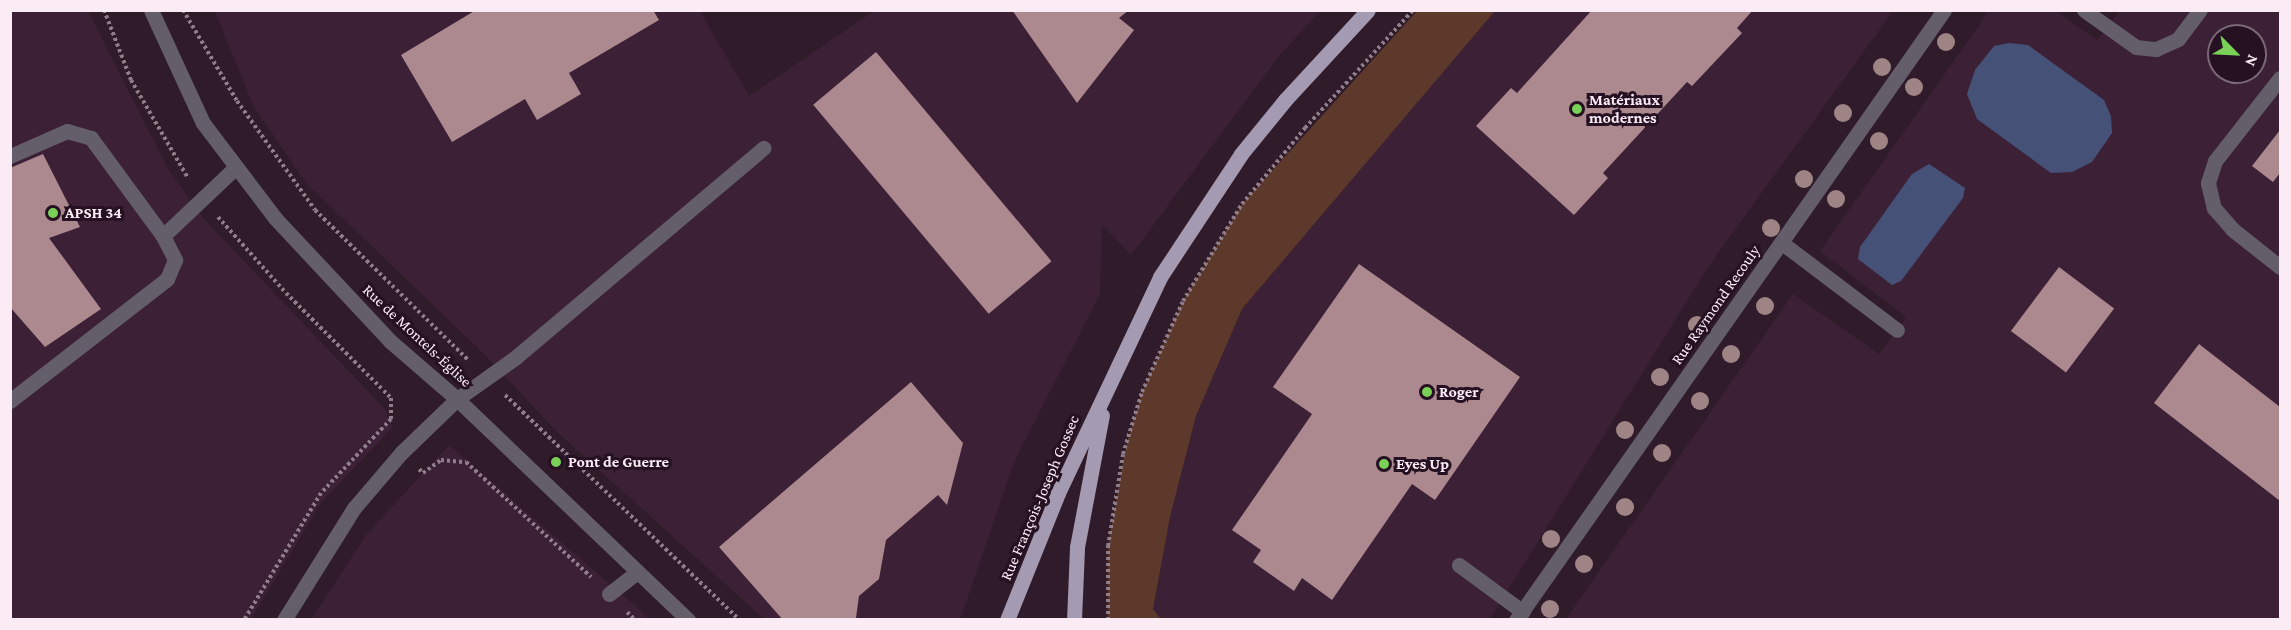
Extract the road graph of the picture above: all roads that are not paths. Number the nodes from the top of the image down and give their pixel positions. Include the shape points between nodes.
1 (151, 10) edge
2 (1368, 10) edge
3 (1944, 10) edge
4 (2084, 10) edge
5 (2200, 10) edge
6 (2280, 78) edge
7 (763, 148) dead end
8 (10, 156) edge
9 (236, 167) junction
10 (163, 236) junction
11 (1782, 243) junction
12 (2280, 267) edge
13 (1897, 330) dead end
14 (1106, 392) junction
15 (457, 399) junction
16 (10, 401) edge
17 (1460, 565) dead end
18 (637, 572) junction
19 (609, 594) road end
20 (1519, 616) edge
21 (284, 620) edge
22 (688, 620) edge
23 (1007, 620) edge
24 (1074, 620) edge

1 - 9 street, Rue de Montels-Église via 203,123
2 - 14 main road, Rue François-Joseph Gossec via 1285,100 1194,221 1139,317
3 - 11 street, Rue Raymond Recouly
4 - 5 street via 2136,47 2156,49 2178,39
6 - 12 street via 2215,161 2208,183 2214,208 2232,229
7 - 15 street via 488,379
8 - 10 street via 67,131 91,138
9 - 10 street
9 - 15 street, Rue de Montels-Église via 275,218 390,341
10 - 16 street via 175,260 167,279
11 - 13 street
11 - 20 street, Rue Raymond Recouly
14 - 23 main road, Rue François-Joseph Gossec via 1058,493
14 - 24 main road, Rue François-Joseph Gossec via 1077,547
15 - 18 street, Rue de Montels-Église
15 - 21 street via 401,453 354,508
17 - 20 street
18 - 19 street
18 - 22 street, Rue de Montels-Église

